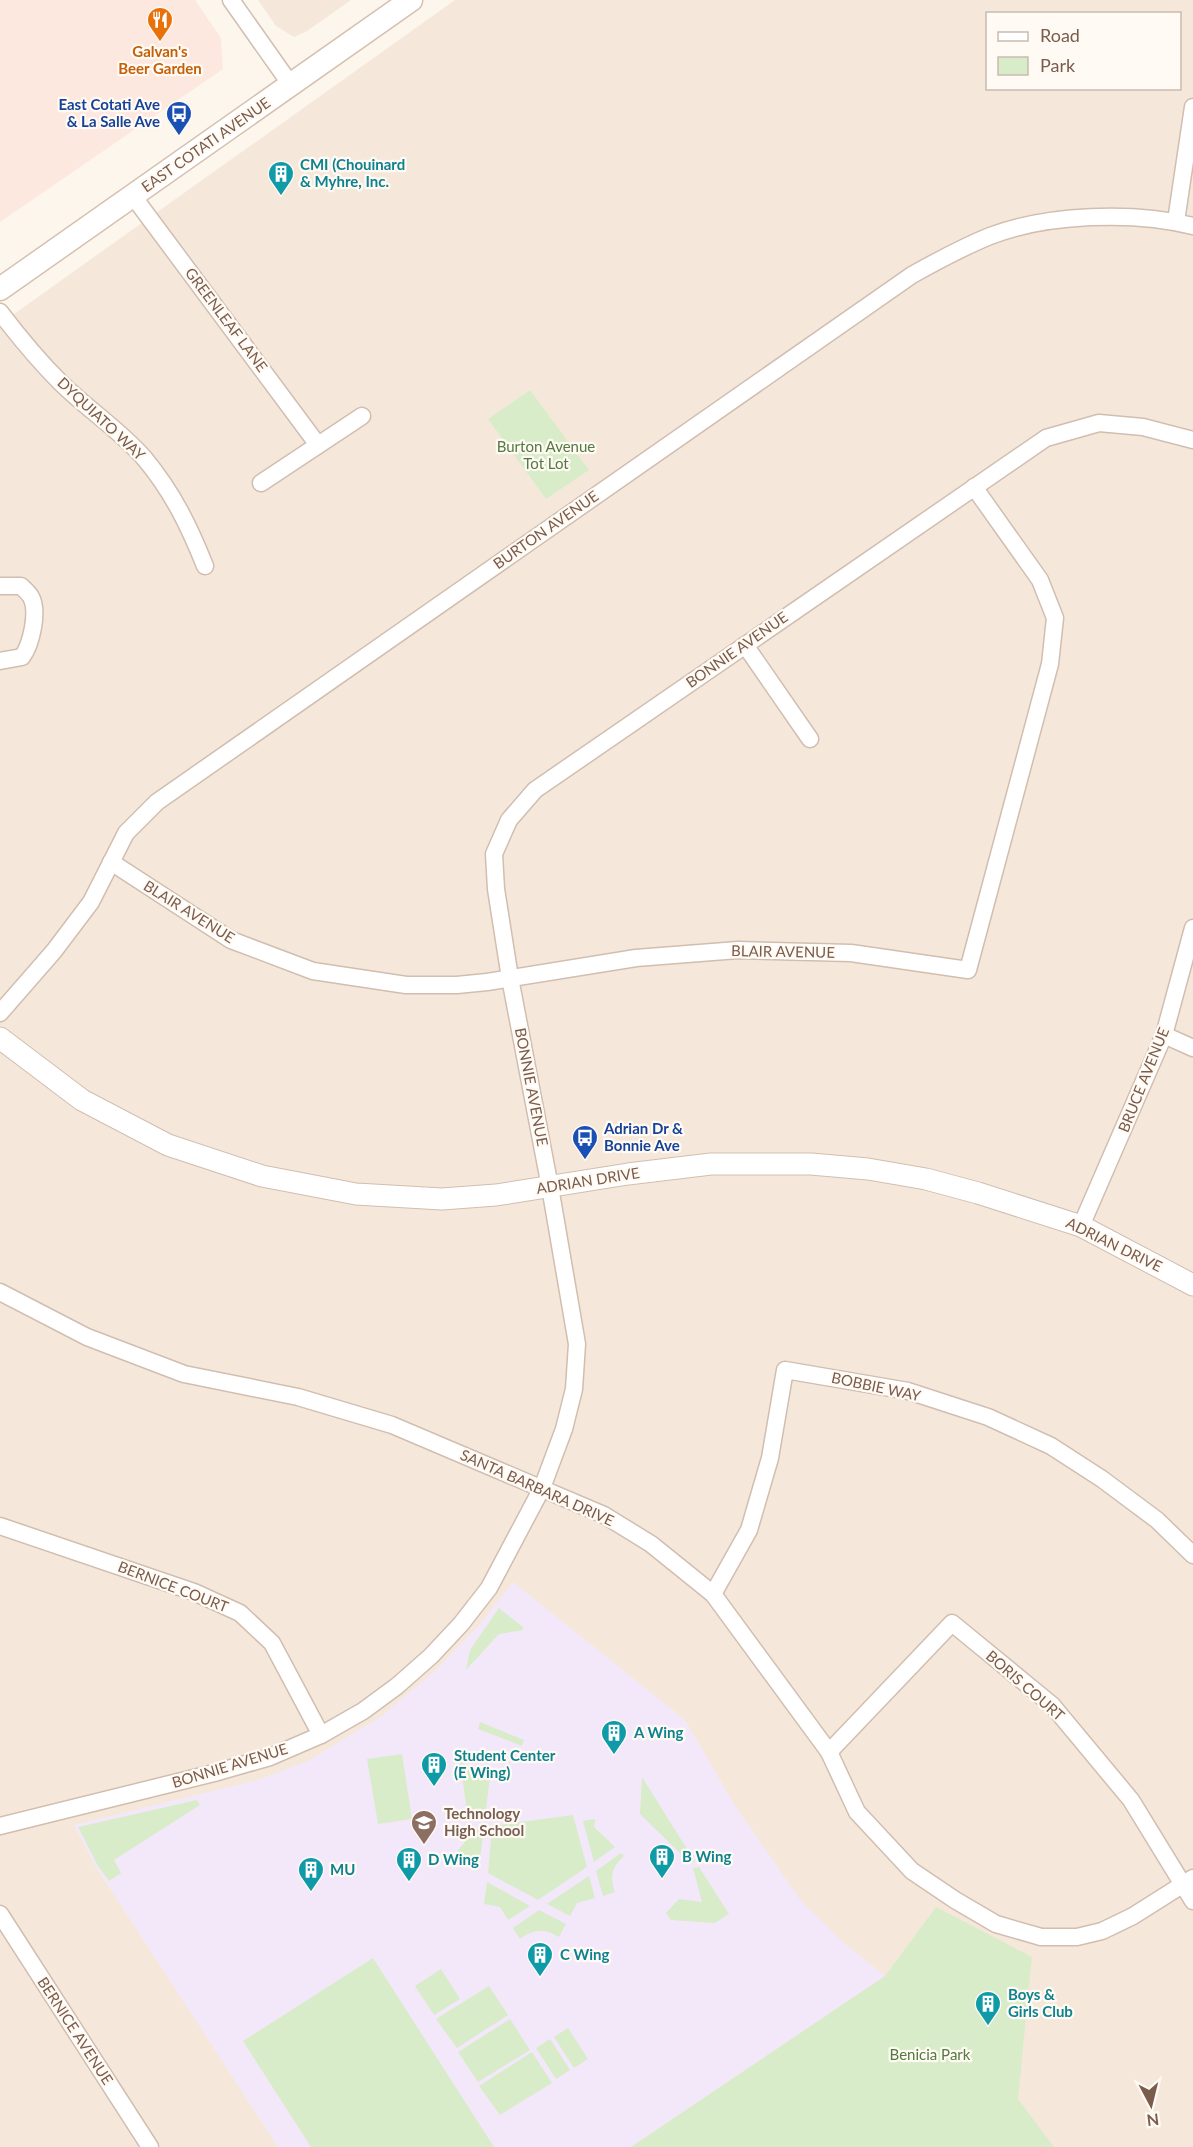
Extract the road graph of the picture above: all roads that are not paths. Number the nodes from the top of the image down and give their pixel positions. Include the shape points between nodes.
1 (231, 0) edge
2 (411, 0) edge
3 (291, 85) junction
4 (1193, 107) edge
5 (133, 196) junction
6 (1176, 221) junction
7 (1193, 226) edge
8 (0, 289) edge
9 (0, 312) edge
10 (362, 416) dead end
11 (1193, 440) edge
12 (318, 445) junction
13 (261, 483) dead end
14 (974, 487) junction
15 (205, 566) dead end
16 (0, 586) edge
17 (745, 645) junction
18 (0, 661) edge
19 (810, 740) dead end
20 (111, 862) junction
21 (1193, 928) edge
22 (510, 978) junction
23 (0, 1013) edge
24 (1164, 1035) junction
25 (0, 1038) edge
26 (1193, 1048) edge
27 (550, 1188) junction
28 (1081, 1226) junction
29 (1193, 1285) edge
30 (0, 1292) edge
31 (543, 1488) junction
32 (0, 1526) edge
33 (1193, 1555) edge
34 (713, 1594) junction
35 (321, 1735) junction
36 (829, 1752) junction
37 (0, 1826) edge
38 (1188, 1881) edge
39 (1193, 1901) edge
40 (0, 1914) edge
41 (150, 2147) edge

1 - 3 street
2 - 3 main road, EAST COTATI AVENUE
3 - 5 main road, EAST COTATI AVENUE
4 - 6 street
5 - 8 main road, EAST COTATI AVENUE
5 - 12 street, GREENLEAF LANE
6 - 7 street, BURTON AVENUE
6 - 20 street, BURTON AVENUE via 1106,215 1045,222 992,235 912,275 157,802 126,833
9 - 15 street, DYQUIATO WAY via 61,383 146,460 182,513
10 - 12 street
11 - 14 street, BONNIE AVENUE via 1143,427 1099,423 1046,438
12 - 13 street
14 - 17 street, BONNIE AVENUE
14 - 22 street, BLAIR AVENUE via 1040,580 1056,618 1050,664 968,970 851,953 738,950 636,958
16 - 18 street via 21,586 31,597 34,615 29,648 22,657
17 - 19 street
17 - 22 street, BONNIE AVENUE via 535,790 509,820 494,854
20 - 22 street, BLAIR AVENUE via 231,940 313,971 406,985 457,985
20 - 23 street, BURTON AVENUE via 91,902
21 - 24 street, BRUCE AVENUE
22 - 27 street, BONNIE AVENUE
24 - 26 street
24 - 28 street, BRUCE AVENUE
25 - 27 street, ADRIAN DRIVE via 82,1100 168,1145 262,1176 356,1194 442,1199
27 - 28 street, ADRIAN DRIVE via 711,1164 811,1164 926,1179
27 - 31 street, BONNIE AVENUE via 577,1344 574,1389
28 - 29 street, ADRIAN DRIVE
30 - 31 street, SANTA BARBARA DRIVE via 87,1337 184,1374 298,1397 392,1425
31 - 34 street, SANTA BARBARA DRIVE via 604,1515 651,1544
31 - 35 street, BONNIE AVENUE via 489,1588 460,1624 397,1686
32 - 35 street, BERNICE COURT via 194,1592 240,1613 272,1643
33 - 34 street, BOBBIE WAY via 1157,1520 1051,1446 988,1418 908,1391 785,1371 770,1458 749,1530
34 - 36 street, SANTA BARBARA DRIVE
35 - 37 street, BONNIE AVENUE via 270,1757 214,1773
36 - 38 street, SANTA BARBARA DRIVE via 857,1812 912,1871 996,1924 1041,1937 1077,1937 1102,1931 1133,1916
36 - 38 street, BORIS COURT via 952,1623 1052,1706 1131,1800
38 - 39 street, BORIS COURT
40 - 41 street, BERNICE AVENUE

